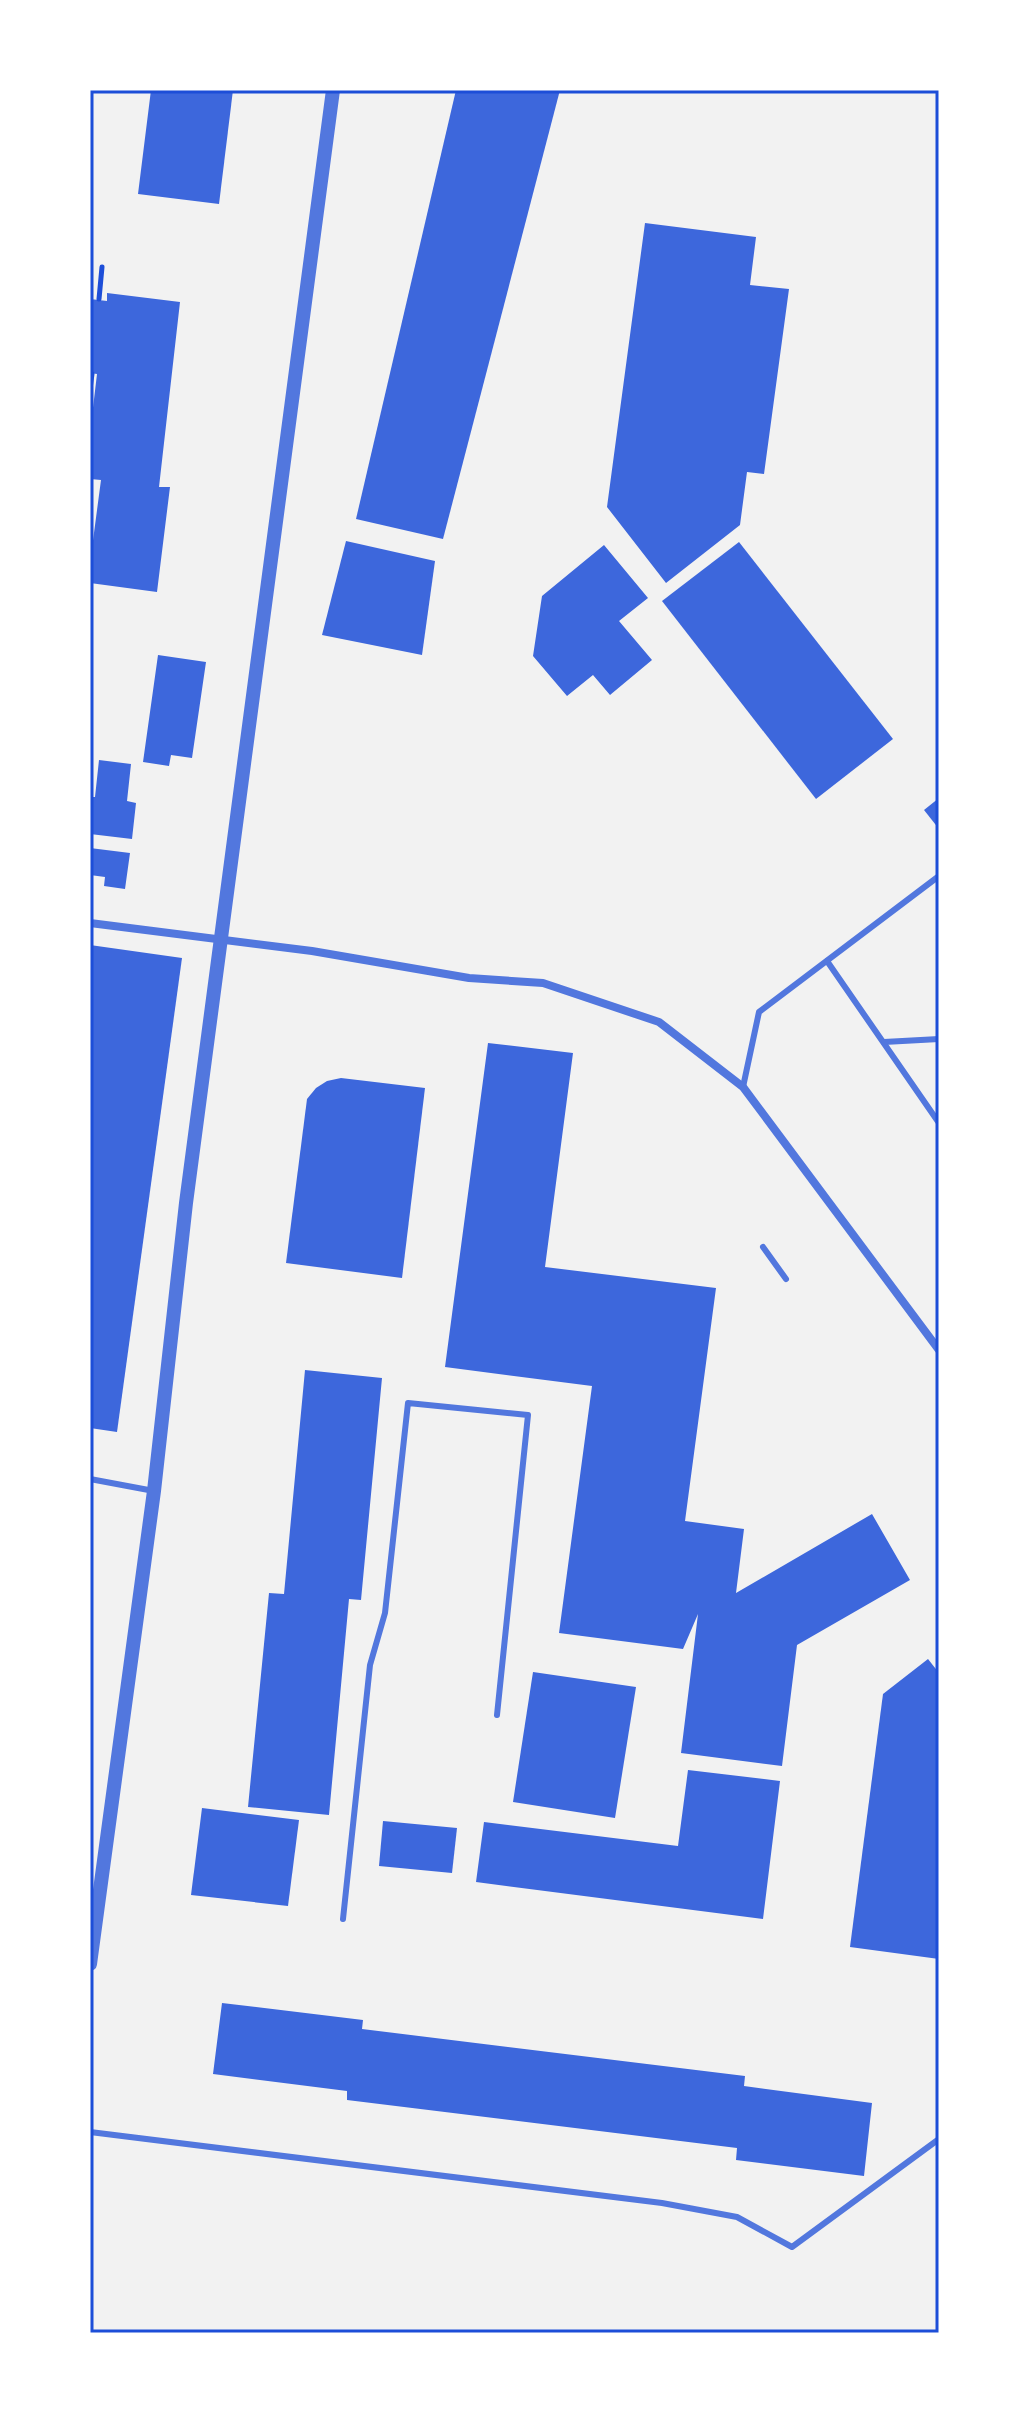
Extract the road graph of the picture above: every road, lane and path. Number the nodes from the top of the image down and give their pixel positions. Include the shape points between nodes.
1 (333, 90) edge
2 (102, 267) dead end
3 (99, 299) dead end
4 (92, 374) dead end
5 (90, 389) edge
6 (939, 876) edge
7 (90, 923) edge
8 (222, 940) junction
9 (827, 961) junction
10 (939, 1039) edge
11 (884, 1042) junction
12 (743, 1087) junction
13 (939, 1123) edge
14 (763, 1247) dead end
15 (786, 1279) dead end
16 (939, 1350) edge
17 (90, 1479) edge
18 (154, 1491) junction
19 (497, 1715) dead end
20 (343, 1919) dead end
21 (92, 1931) edge
22 (90, 1964) edge
23 (90, 2132) edge
24 (939, 2139) edge

1 - 8 street
2 - 3 path
4 - 5 path
6 - 9 lane
7 - 8 street
8 - 12 street via 469,978 543,983 659,1022
8 - 18 street
9 - 11 lane
9 - 12 lane via 759,1012
10 - 11 lane
11 - 13 lane
12 - 16 street
14 - 15 lane
17 - 18 lane
18 - 21 street
19 - 20 lane via 528,1415 408,1403 385,1613 370,1665
21 - 22 street
23 - 24 lane via 662,2203 737,2217 792,2247

